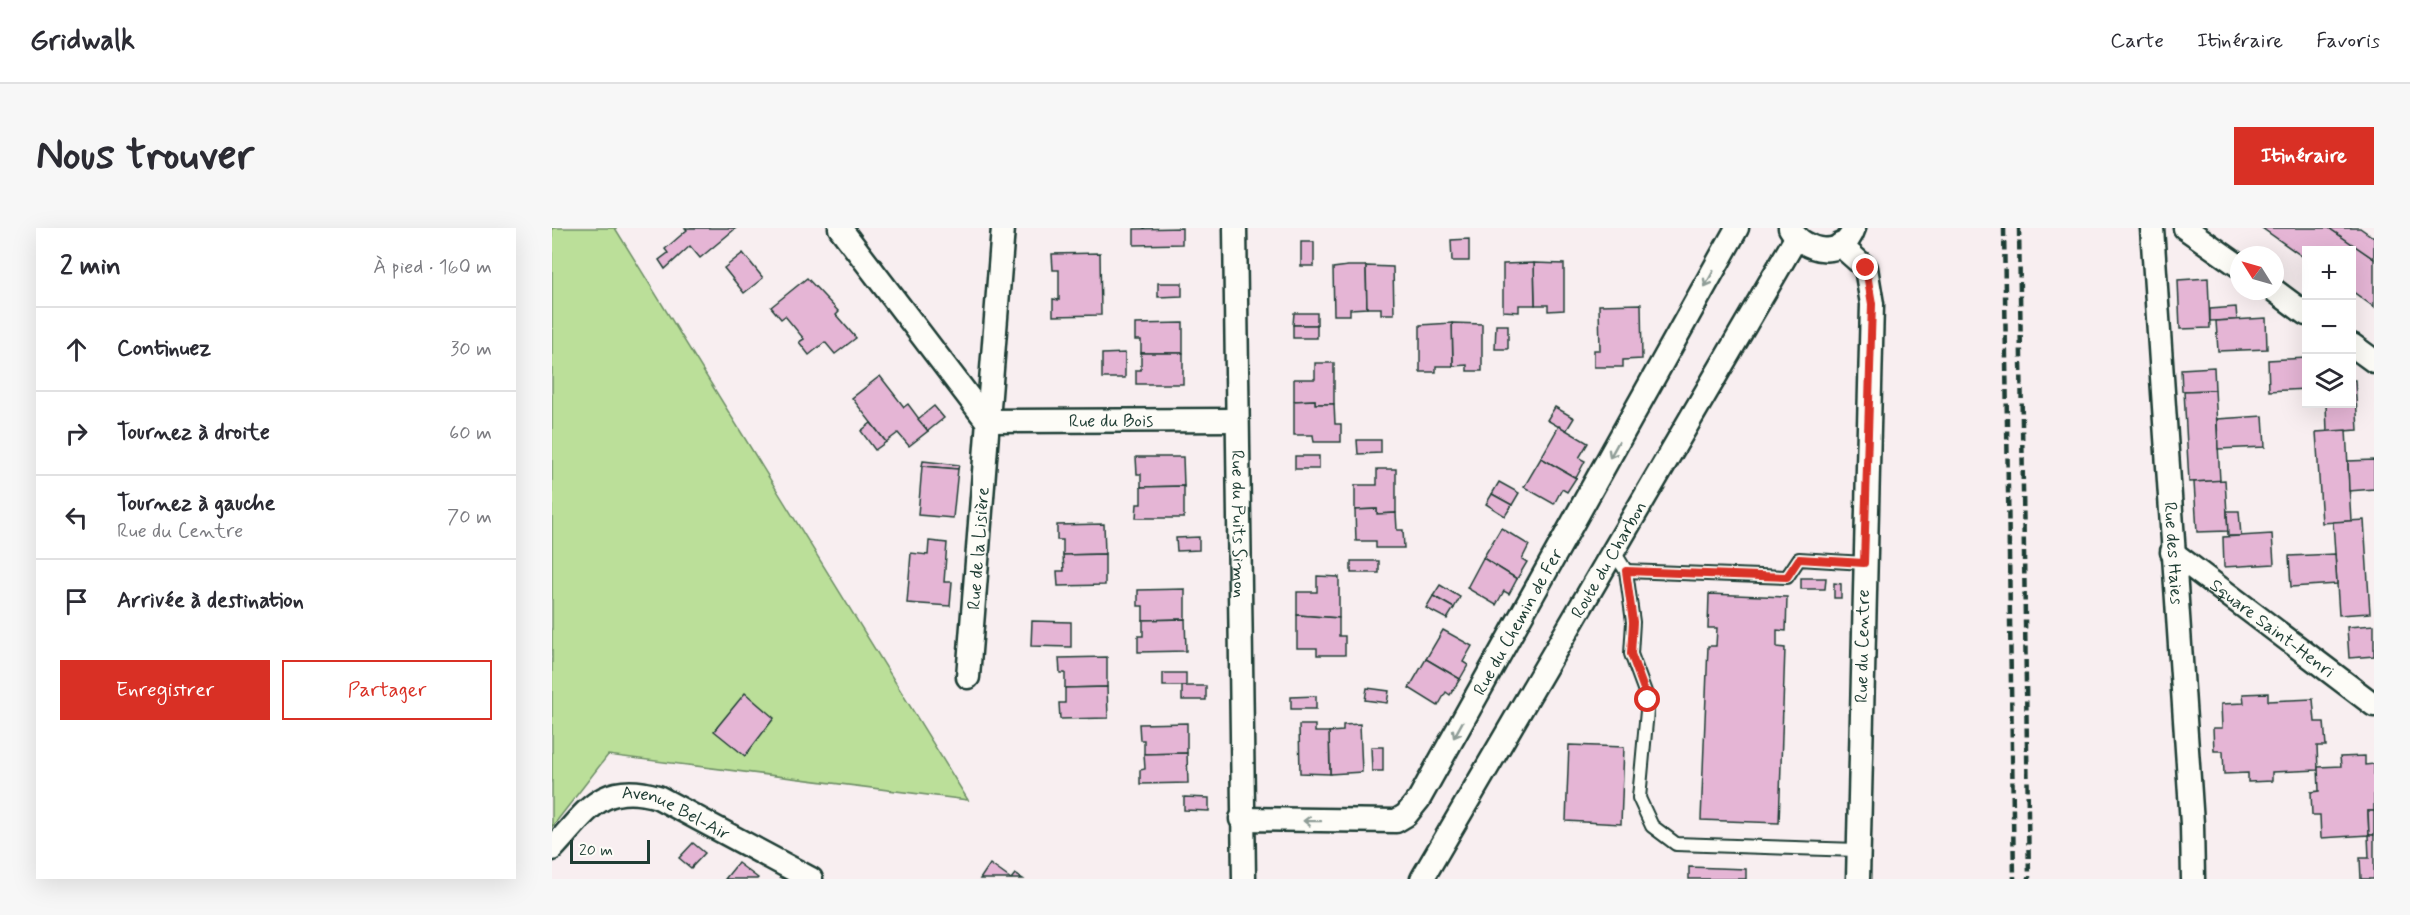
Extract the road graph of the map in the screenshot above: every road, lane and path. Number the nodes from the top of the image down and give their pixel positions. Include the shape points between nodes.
1 (840, 228) edge
2 (1003, 228) edge
3 (1235, 228) edge
4 (1737, 228) edge
5 (2152, 228) edge
6 (2185, 228) edge
7 (1793, 233) edge
8 (1847, 237) edge
9 (2230, 260) edge
10 (2284, 297) edge
11 (2302, 310) edge
12 (2356, 348) edge
13 (2374, 361) edge
14 (1237, 420) junction
15 (987, 421) junction
16 (1614, 552) junction
17 (2172, 552) junction
18 (1864, 563) junction
19 (1626, 571) junction
20 (968, 677) dead end
21 (2374, 705) edge
22 (1241, 819) junction
23 (552, 849) edge
24 (1858, 850) junction
25 (811, 879) edge
26 (1244, 879) edge
27 (1422, 879) edge
28 (1858, 879) edge
29 (2193, 879) edge

1 - 15 street
2 - 15 street, Rue de la Lisière
3 - 14 street, Rue du Puits Simon
4 -> 22 street, Rue du Chemin de Fer via 1419,799 1406,815 1396,821 1372,822
5 - 17 street, Rue des Haies
6 - 9 street
7 - 8 street via 1809,248 1825,250
7 - 16 street, Route du Charbon
8 - 18 street, Rue du Centre via 1866,268 1872,304
10 - 11 street
12 - 13 street
14 - 15 street, Rue du Bois
14 - 22 street, Rue du Puits Simon
15 - 20 street, Rue de la Lisière
16 - 19 lane
16 - 27 street, Route du Charbon
17 - 21 street, Square Saint-Henri
17 - 29 street, Rue des Haies
18 - 19 lane via 1799,559 1787,577
18 - 24 street, Rue du Centre
19 - 24 lane via 1633,622 1631,654 1648,700 1639,798 1652,826 1676,844
22 - 26 street
23 - 25 street, Avenue Bel-Air via 604,796 639,791 658,797
24 - 28 street, Rue du Centre

